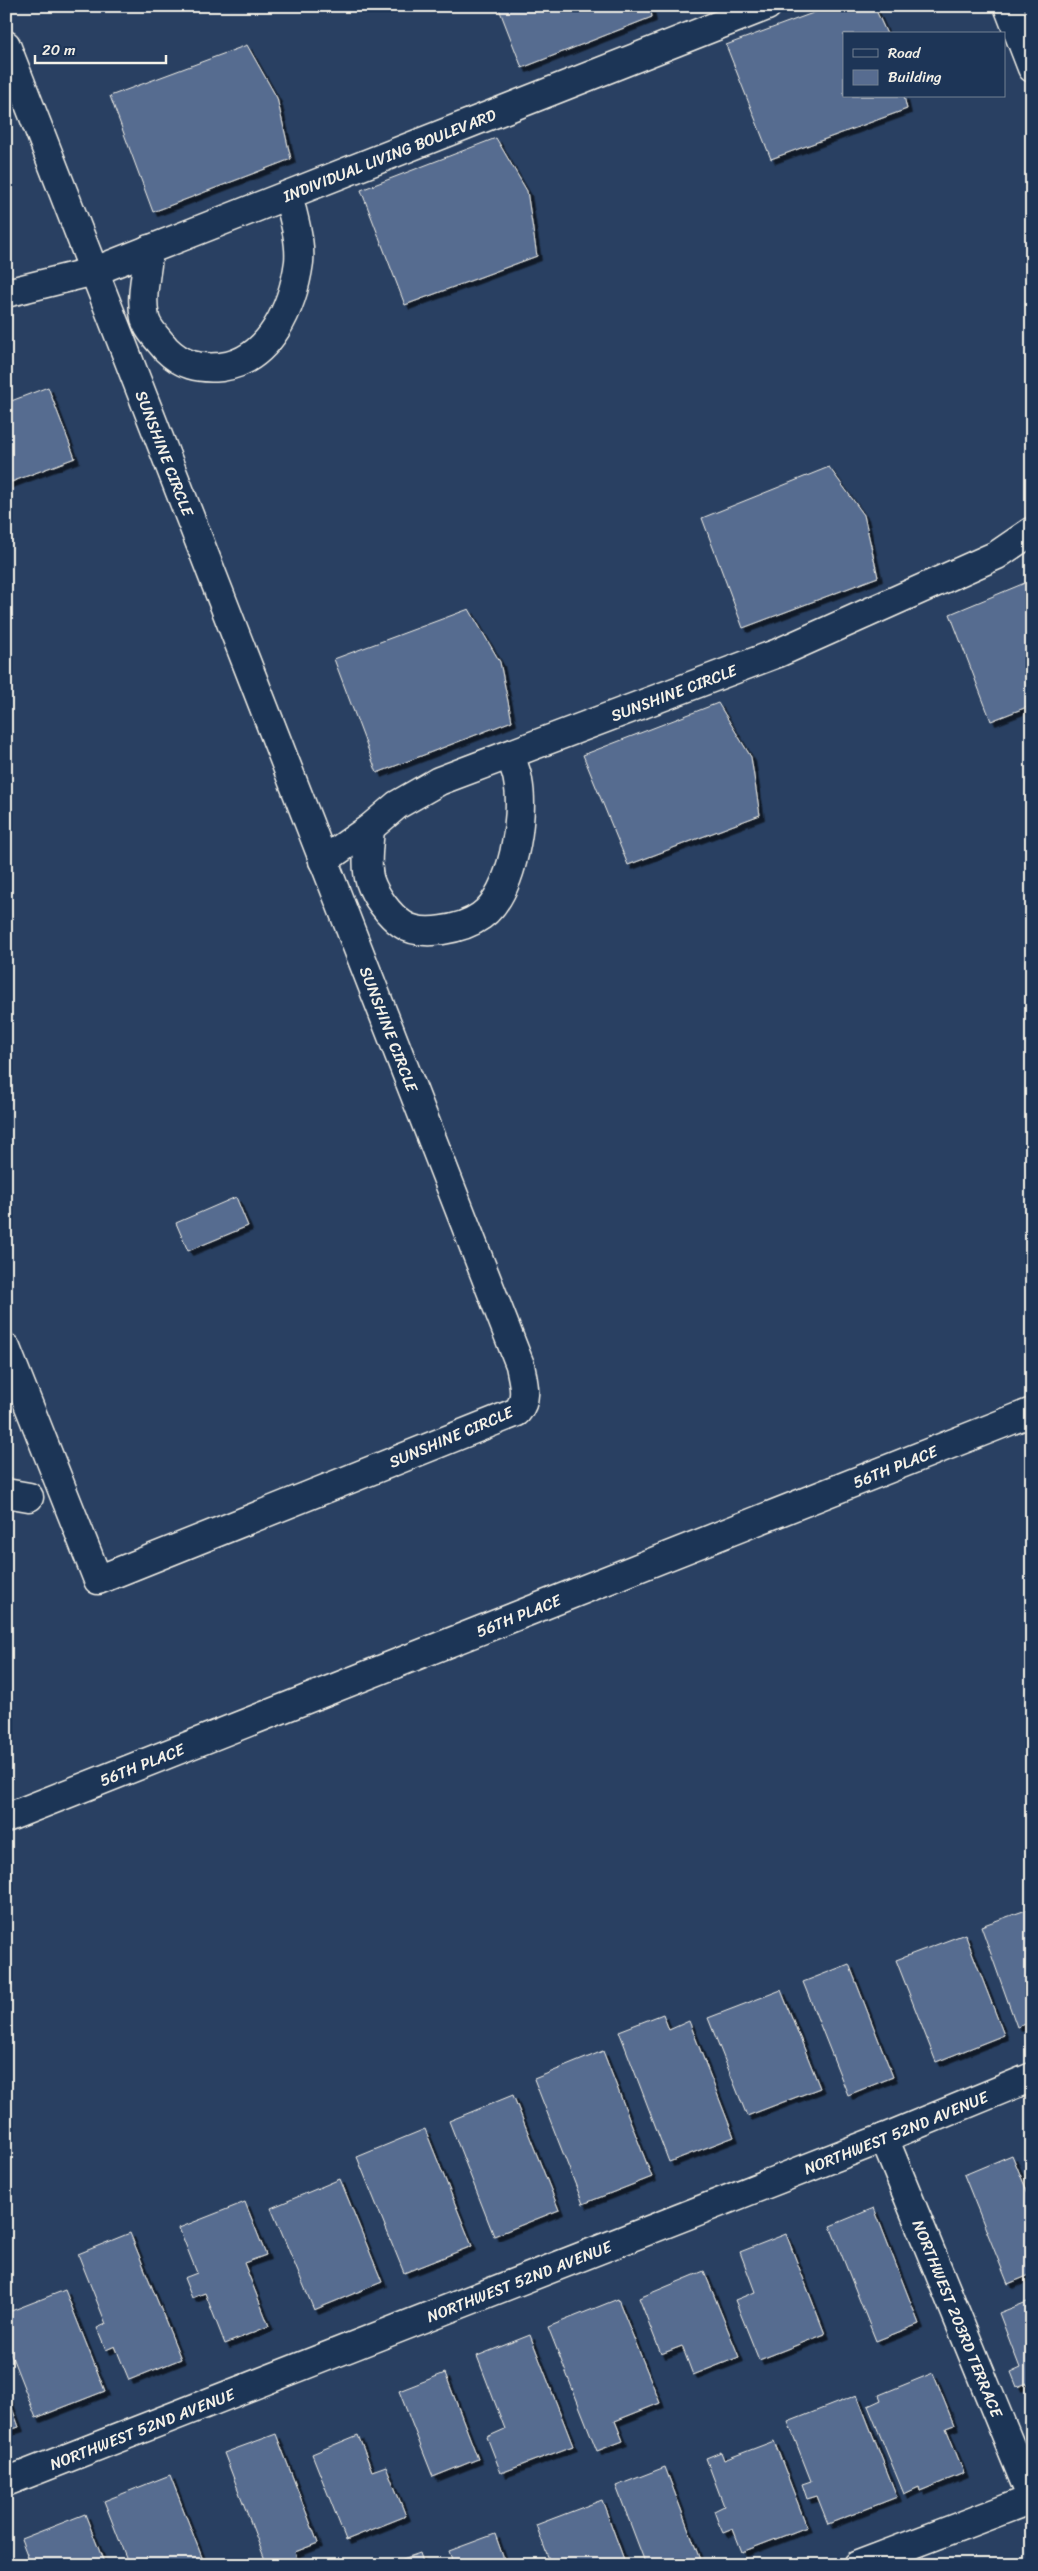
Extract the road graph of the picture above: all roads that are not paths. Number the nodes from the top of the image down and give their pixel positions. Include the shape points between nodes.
1 (767, 6) edge
2 (1008, 6) edge
3 (6, 45) edge
4 (1032, 68) edge
5 (288, 194) junction
6 (149, 249) junction
7 (95, 271) junction
8 (6, 293) edge
9 (1032, 530) edge
10 (510, 756) junction
11 (370, 828) junction
12 (323, 861) junction
13 (6, 1348) edge
14 (1032, 1412) edge
15 (6, 1818) edge
16 (1032, 2077) edge
17 (884, 2138) junction
18 (6, 2482) edge
19 (1032, 2499) edge
20 (858, 2565) edge

1 - 5 street, INDIVIDUAL LIVING BOULEVARD
2 - 4 street
3 - 7 street, SUNSHINE CIRCLE
5 - 6 street, INDIVIDUAL LIVING BOULEVARD
5 - 6 street via 299,261 286,309 258,353 231,366 203,369 178,361 156,338 145,318
6 - 7 street, INDIVIDUAL LIVING BOULEVARD
7 - 8 street, INDIVIDUAL LIVING BOULEVARD
7 - 12 street, SUNSHINE CIRCLE
9 - 10 street, SUNSHINE CIRCLE via 997,555 778,653
10 - 11 street, SUNSHINE CIRCLE via 439,781 397,805
10 - 11 street via 518,782 519,828 511,872 482,916 456,928 428,931 402,924 381,901 369,881
11 - 12 street, SUNSHINE CIRCLE
12 - 13 street, SUNSHINE CIRCLE via 520,1365 523,1404 516,1412 98,1580
14 - 15 street, 56TH PLACE
16 - 17 street, NORTHWEST 52ND AVENUE
17 - 18 street, NORTHWEST 52ND AVENUE
17 - 19 street, NORTHWEST 203RD TERRACE
19 - 20 street

